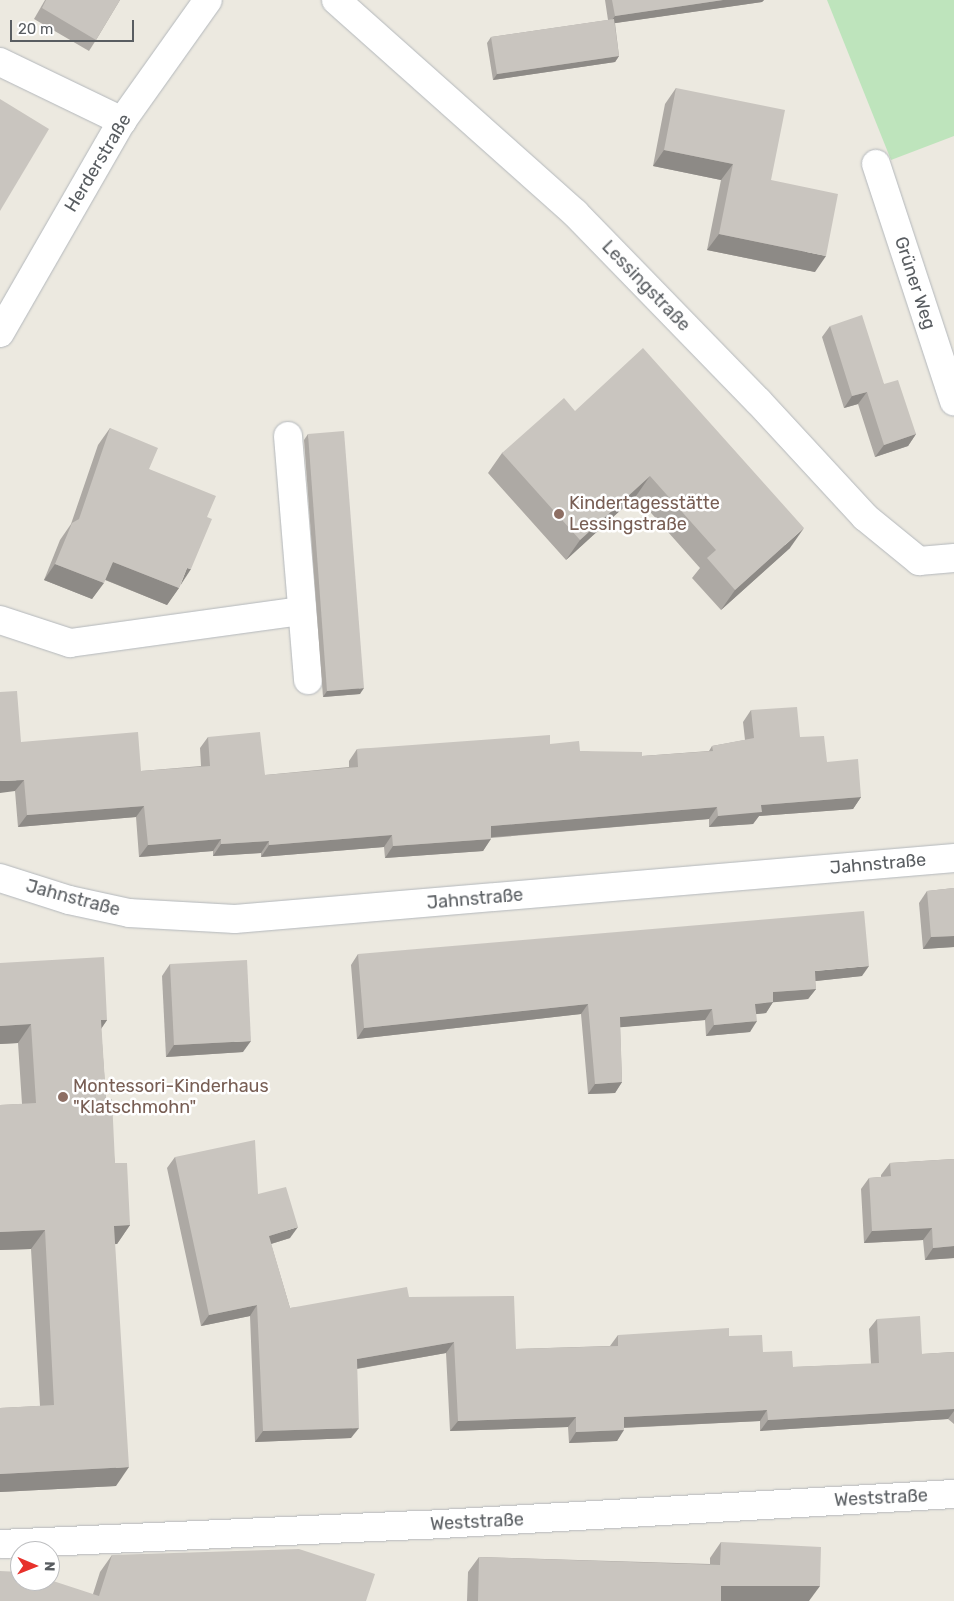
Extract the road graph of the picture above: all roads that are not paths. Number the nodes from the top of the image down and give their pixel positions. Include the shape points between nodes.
1 (208, 0) edge
2 (336, 0) edge
3 (0, 62) edge
4 (122, 121) junction
5 (876, 164) dead end
6 (0, 333) edge
7 (954, 401) edge
8 (288, 436) dead end
9 (954, 558) edge
10 (302, 611) junction
11 (0, 620) edge
12 (308, 680) dead end
13 (954, 858) edge
14 (0, 878) edge
15 (954, 1494) edge
16 (0, 1544) edge

1 - 4 street, Herderstraße
2 - 9 street, Lessingstraße via 575,213 865,516 919,561
3 - 4 street
4 - 6 street, Herderstraße
5 - 7 street, Grüner Weg
8 - 10 street
10 - 11 street via 70,643
10 - 12 street
13 - 14 street, Jahnstraße via 235,919 129,913 69,900
15 - 16 street, Weststraße via 424,1525

